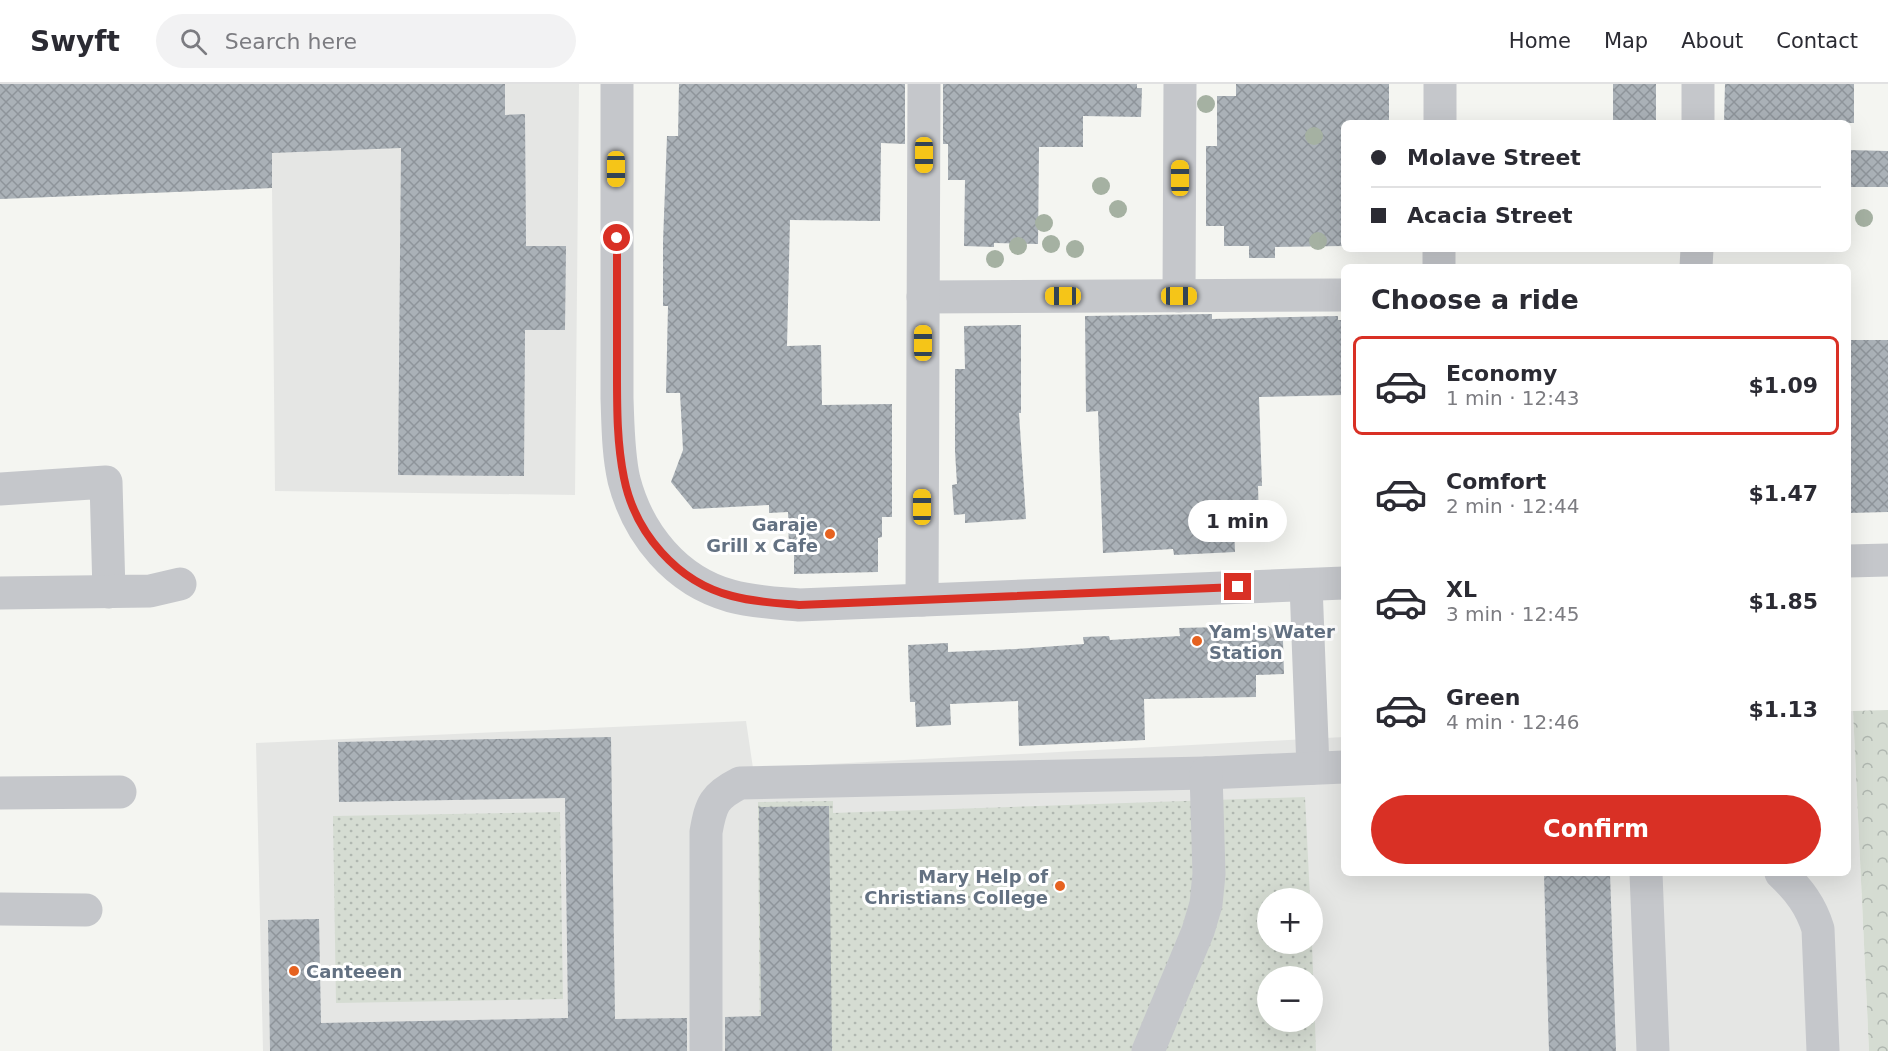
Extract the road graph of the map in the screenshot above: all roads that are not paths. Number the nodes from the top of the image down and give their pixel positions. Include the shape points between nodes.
1 (617, 84) edge
2 (924, 84) edge
3 (1180, 84) edge
4 (1440, 84) edge
5 (1698, 84) edge
6 (1440, 120) edge
7 (1698, 120) edge
8 (1341, 295) edge
9 (1179, 296) junction
10 (923, 297) junction
11 (0, 489) edge
12 (1888, 560) edge
13 (1851, 561) edge
14 (1341, 583) edge
15 (180, 584) dead end
16 (1306, 585) junction
17 (109, 592) junction
18 (0, 593) edge
19 (922, 600) junction
20 (1329, 768) edge
21 (1206, 772) junction
22 (120, 792) dead end
23 (0, 793) edge
24 (1646, 876) edge
25 (1784, 876) edge
26 (0, 909) edge
27 (86, 910) dead end
28 (706, 1051) edge
29 (1148, 1051) edge
30 (1653, 1051) edge
31 (1823, 1051) edge

1 - 19 street via 619,443 624,479 645,532 666,558 693,579 730,596 799,605
2 - 10 street
3 - 9 street
4 - 6 street
5 - 7 street
8 - 9 street
9 - 10 street
10 - 19 street
11 - 17 street via 106,482
12 - 13 street
14 - 16 street
15 - 17 street via 150,591
16 - 19 street
16 - 20 street
17 - 18 street
20 - 21 street
21 - 28 street via 759,781 740,783 721,793 710,811 706,832
21 - 29 street via 1206,904
22 - 23 street
24 - 30 street
25 - 31 street via 1806,900 1818,929
26 - 27 street

